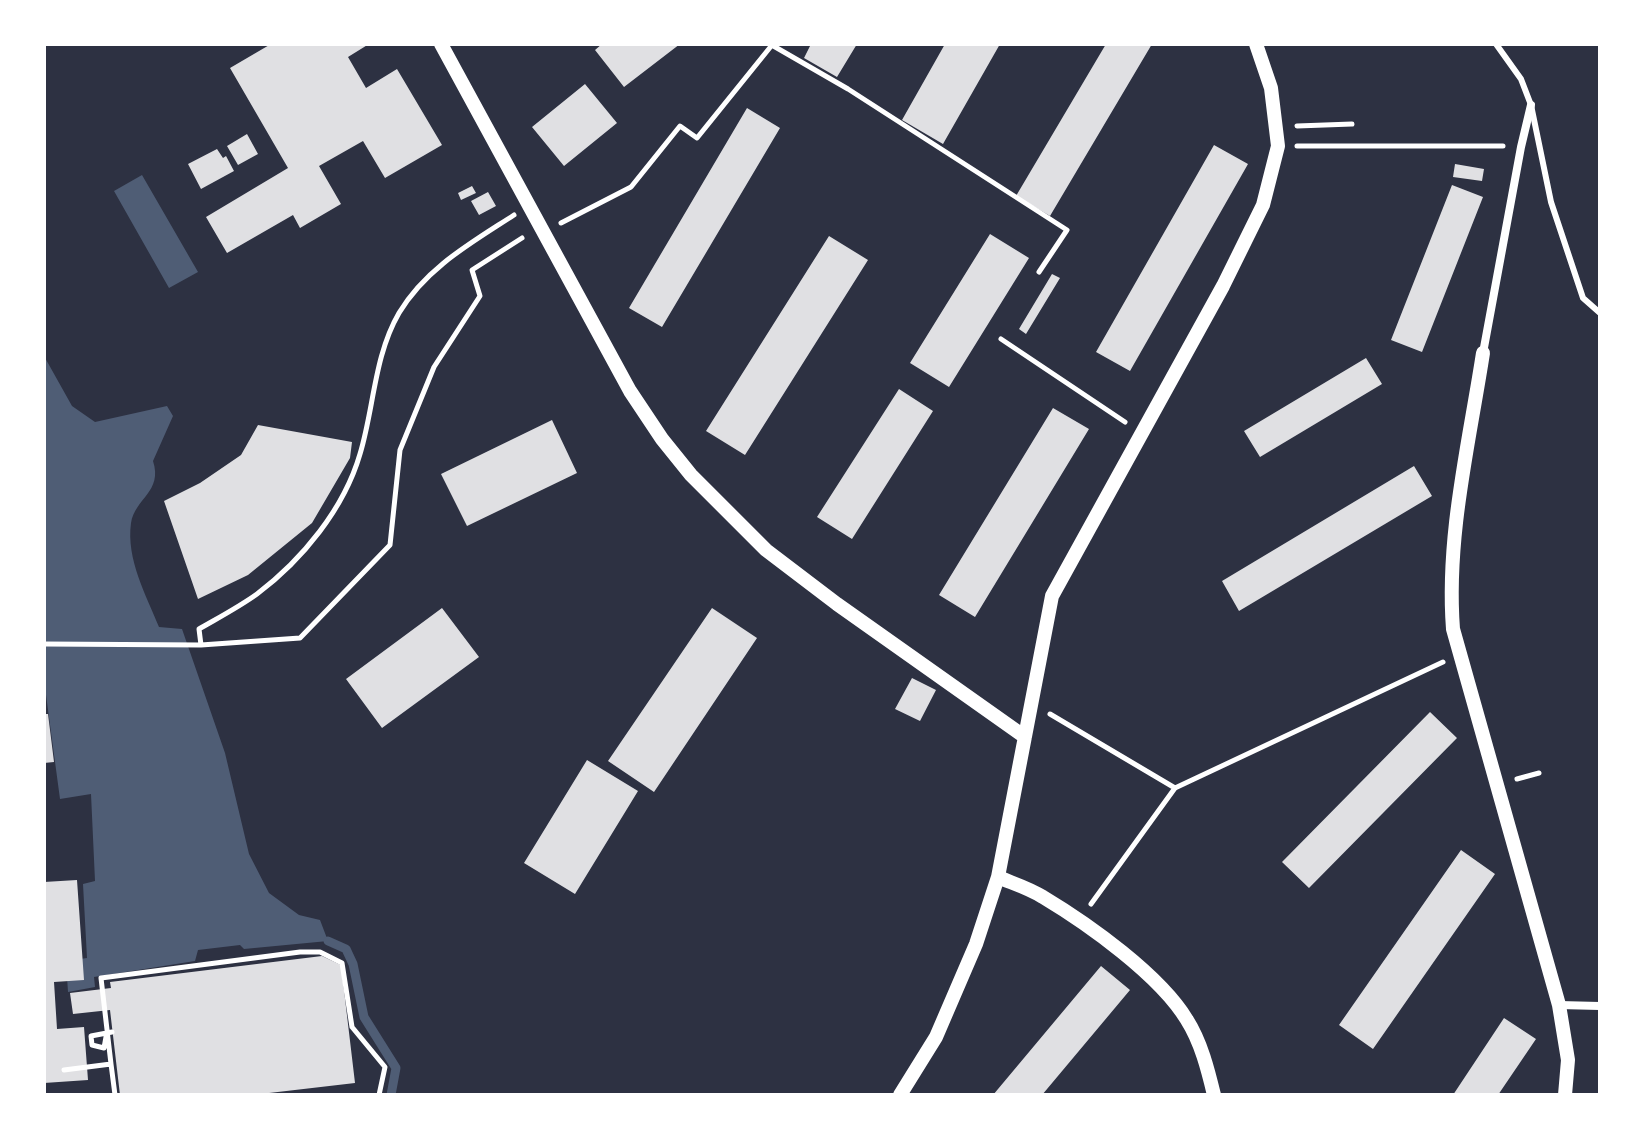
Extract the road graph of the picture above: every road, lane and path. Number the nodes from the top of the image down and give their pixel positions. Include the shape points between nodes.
1 (441, 44) edge
2 (1256, 44) edge
3 (1496, 44) edge
4 (770, 45) edge
5 (1531, 105) junction
6 (1352, 124) dead end
7 (1276, 128) junction
8 (1296, 146) dead end
9 (1505, 146) dead end
10 (530, 205) junction
11 (516, 214) junction
12 (521, 225) dead end
13 (527, 235) dead end
14 (1039, 272) dead end
15 (1600, 313) edge
16 (1001, 339) dead end
17 (1483, 353) joint
18 (1126, 423) dead end
19 (44, 644) edge
20 (201, 645) junction
21 (1443, 662) dead end
22 (1047, 712) dead end
23 (1054, 716) dead end
24 (1043, 727) dead end
25 (1025, 737) junction
26 (1539, 773) dead end
27 (1511, 780) dead end
28 (1175, 788) junction
29 (998, 877) junction
30 (1089, 906) dead end
31 (1559, 1005) junction
32 (1600, 1006) edge
33 (111, 1064) junction
34 (64, 1070) dead end
35 (115, 1095) edge
36 (379, 1095) edge
37 (900, 1095) edge
38 (1214, 1095) edge
39 (1565, 1095) edge

1 - 10 street
2 - 7 street via 1271,88
3 - 5 lane via 1521,79
4 - 10 path via 697,138 680,126 631,187 562,224 545,197
4 - 14 path via 1067,230
5 - 15 lane via 1551,202 1583,298
5 - 17 street
6 - 7 path
7 - 25 street via 1278,146 1263,205 1052,596
8 - 9 path
10 - 11 path
10 - 25 street via 630,391 662,439 719,506 778,560
11 - 12 path
11 - 20 path via 455,253 420,284 398,315 377,370 360,454 326,524 288,568 199,629
13 - 20 path via 472,270 480,296 434,367 400,450 390,545 300,638
16 - 18 path
17 - 31 street via 1454,540 1453,629
19 - 20 path
21 - 28 path
22 - 24 path
23 - 28 path
25 - 29 street
26 - 27 path
28 - 30 path
29 - 37 street via 936,1037
29 - 38 street via 1041,895 1160,986 1190,1023
31 - 32 street
31 - 39 street via 1568,1060
33 - 34 path
33 - 35 path
33 - 36 path via 101,978 320,952 342,963 352,1027 385,1067

